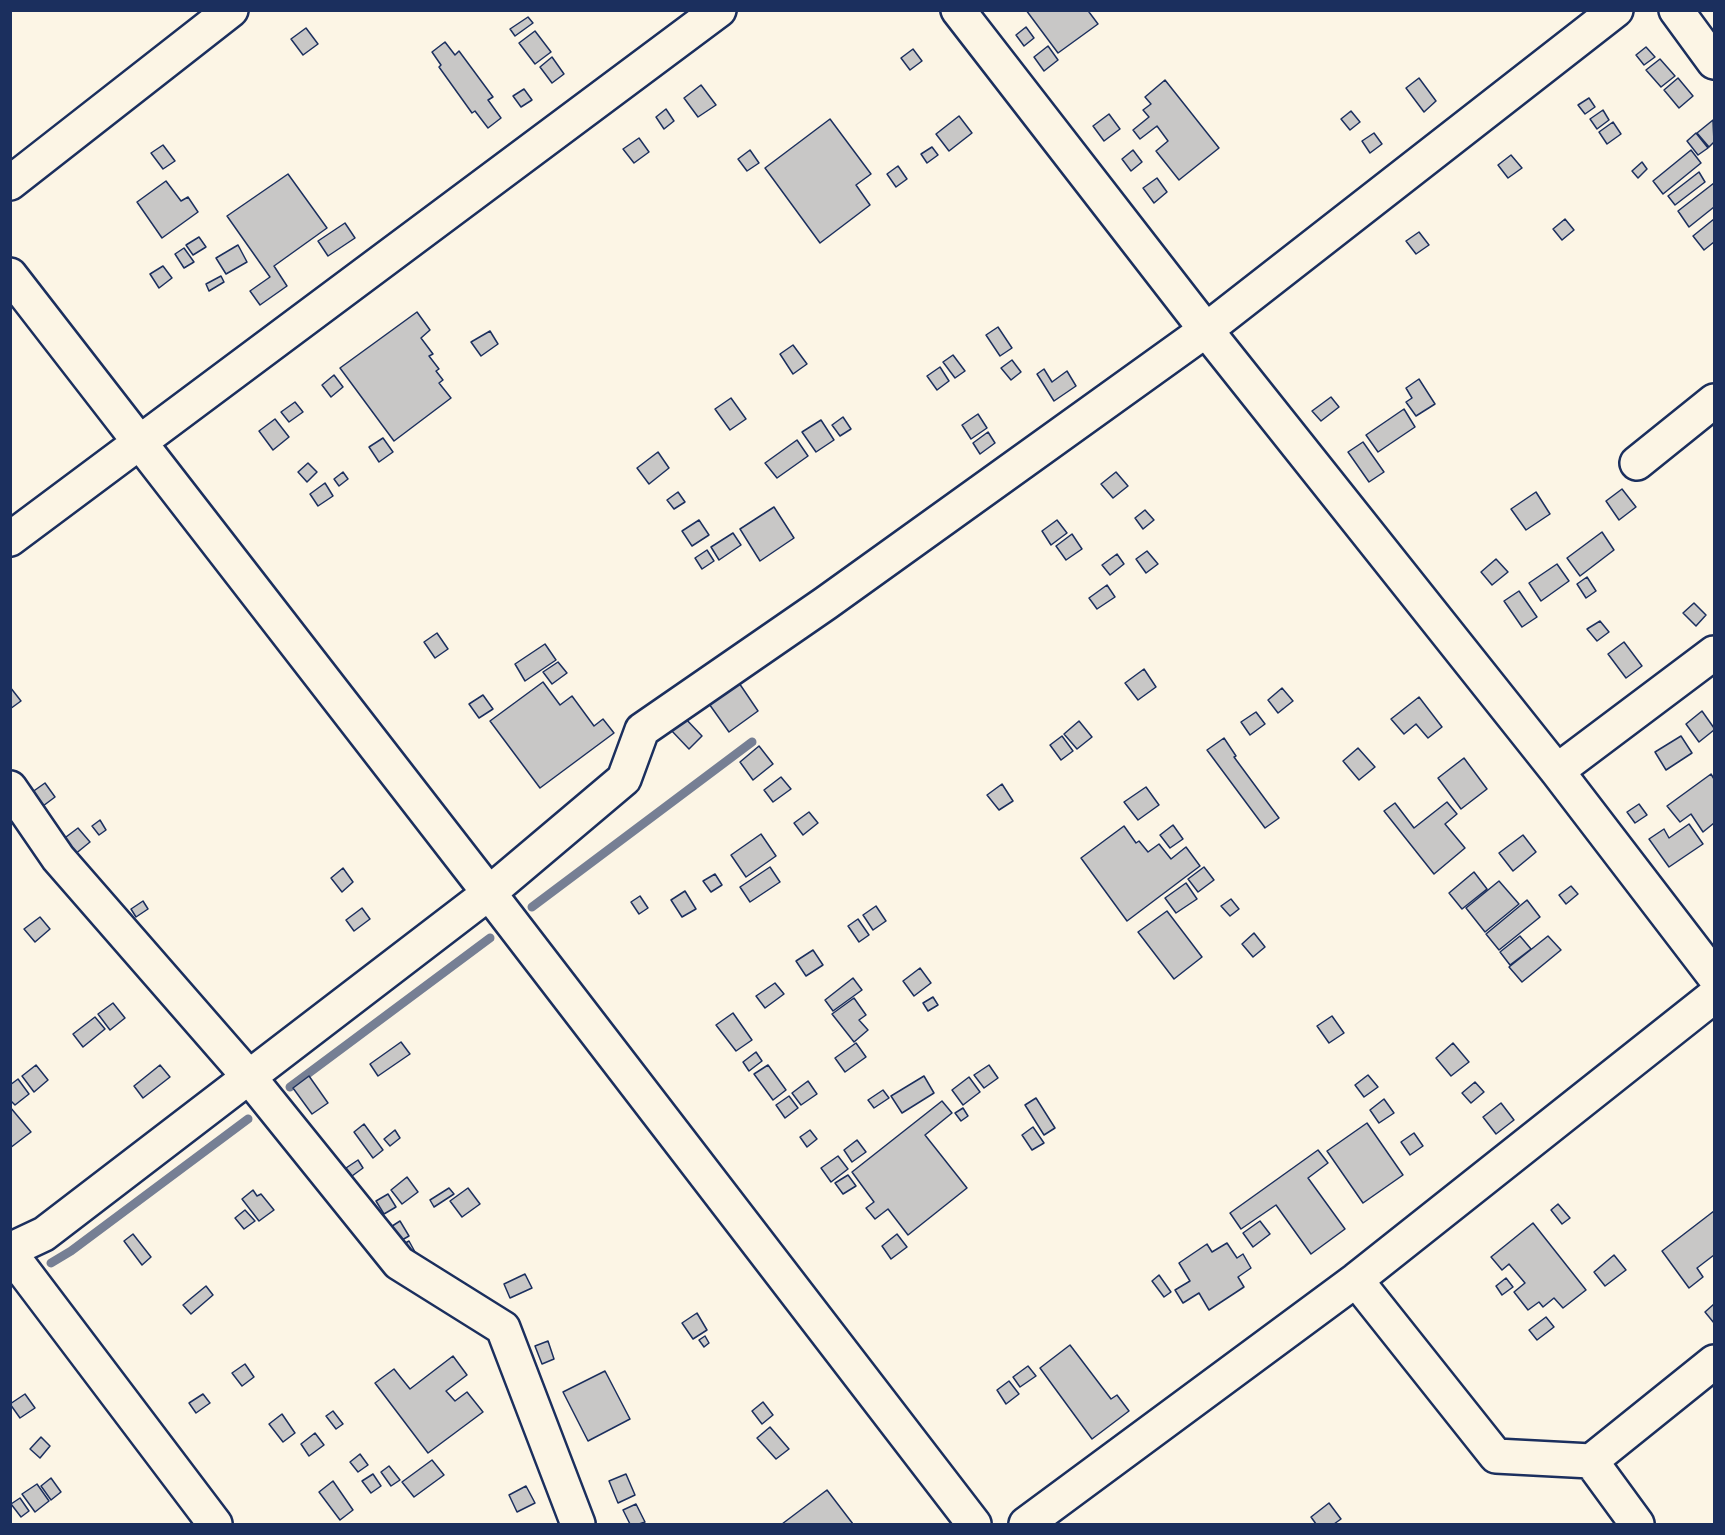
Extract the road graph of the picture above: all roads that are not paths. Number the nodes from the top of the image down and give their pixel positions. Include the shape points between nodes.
1 (231, 10) edge
2 (719, 10) edge
3 (958, 10) edge
4 (1616, 10) edge
5 (1676, 10) edge
6 (1714, 62) edge
7 (10, 183) edge
8 (10, 275) edge
9 (1206, 330) junction
10 (1714, 401) edge
11 (140, 442) junction
12 (1637, 464) dead end
13 (10, 539) edge
14 (1714, 653) edge
15 (1557, 771) junction
16 (10, 788) edge
17 (489, 893) junction
18 (1714, 976) edge
19 (1714, 996) edge
20 (249, 1077) junction
21 (10, 1252) edge
22 (1356, 1280) junction
23 (1714, 1362) edge
24 (1591, 1461) junction
25 (215, 1524) edge
26 (578, 1524) edge
27 (974, 1524) edge
28 (1026, 1524) edge
29 (1637, 1524) edge

1 - 7 street
2 - 11 street
3 - 9 street
4 - 9 street
5 - 6 street
8 - 11 street
9 - 15 street
9 - 17 street via 642,730 624,779
10 - 12 street
11 - 13 street
11 - 17 street
14 - 15 street
15 - 18 street
16 - 20 street via 58,858
17 - 20 street
17 - 27 street
19 - 22 street
20 - 21 street via 44,1234
20 - 26 street via 399,1263 503,1328
21 - 25 street
22 - 24 street via 1496,1456
22 - 28 street
23 - 24 street
24 - 29 street

